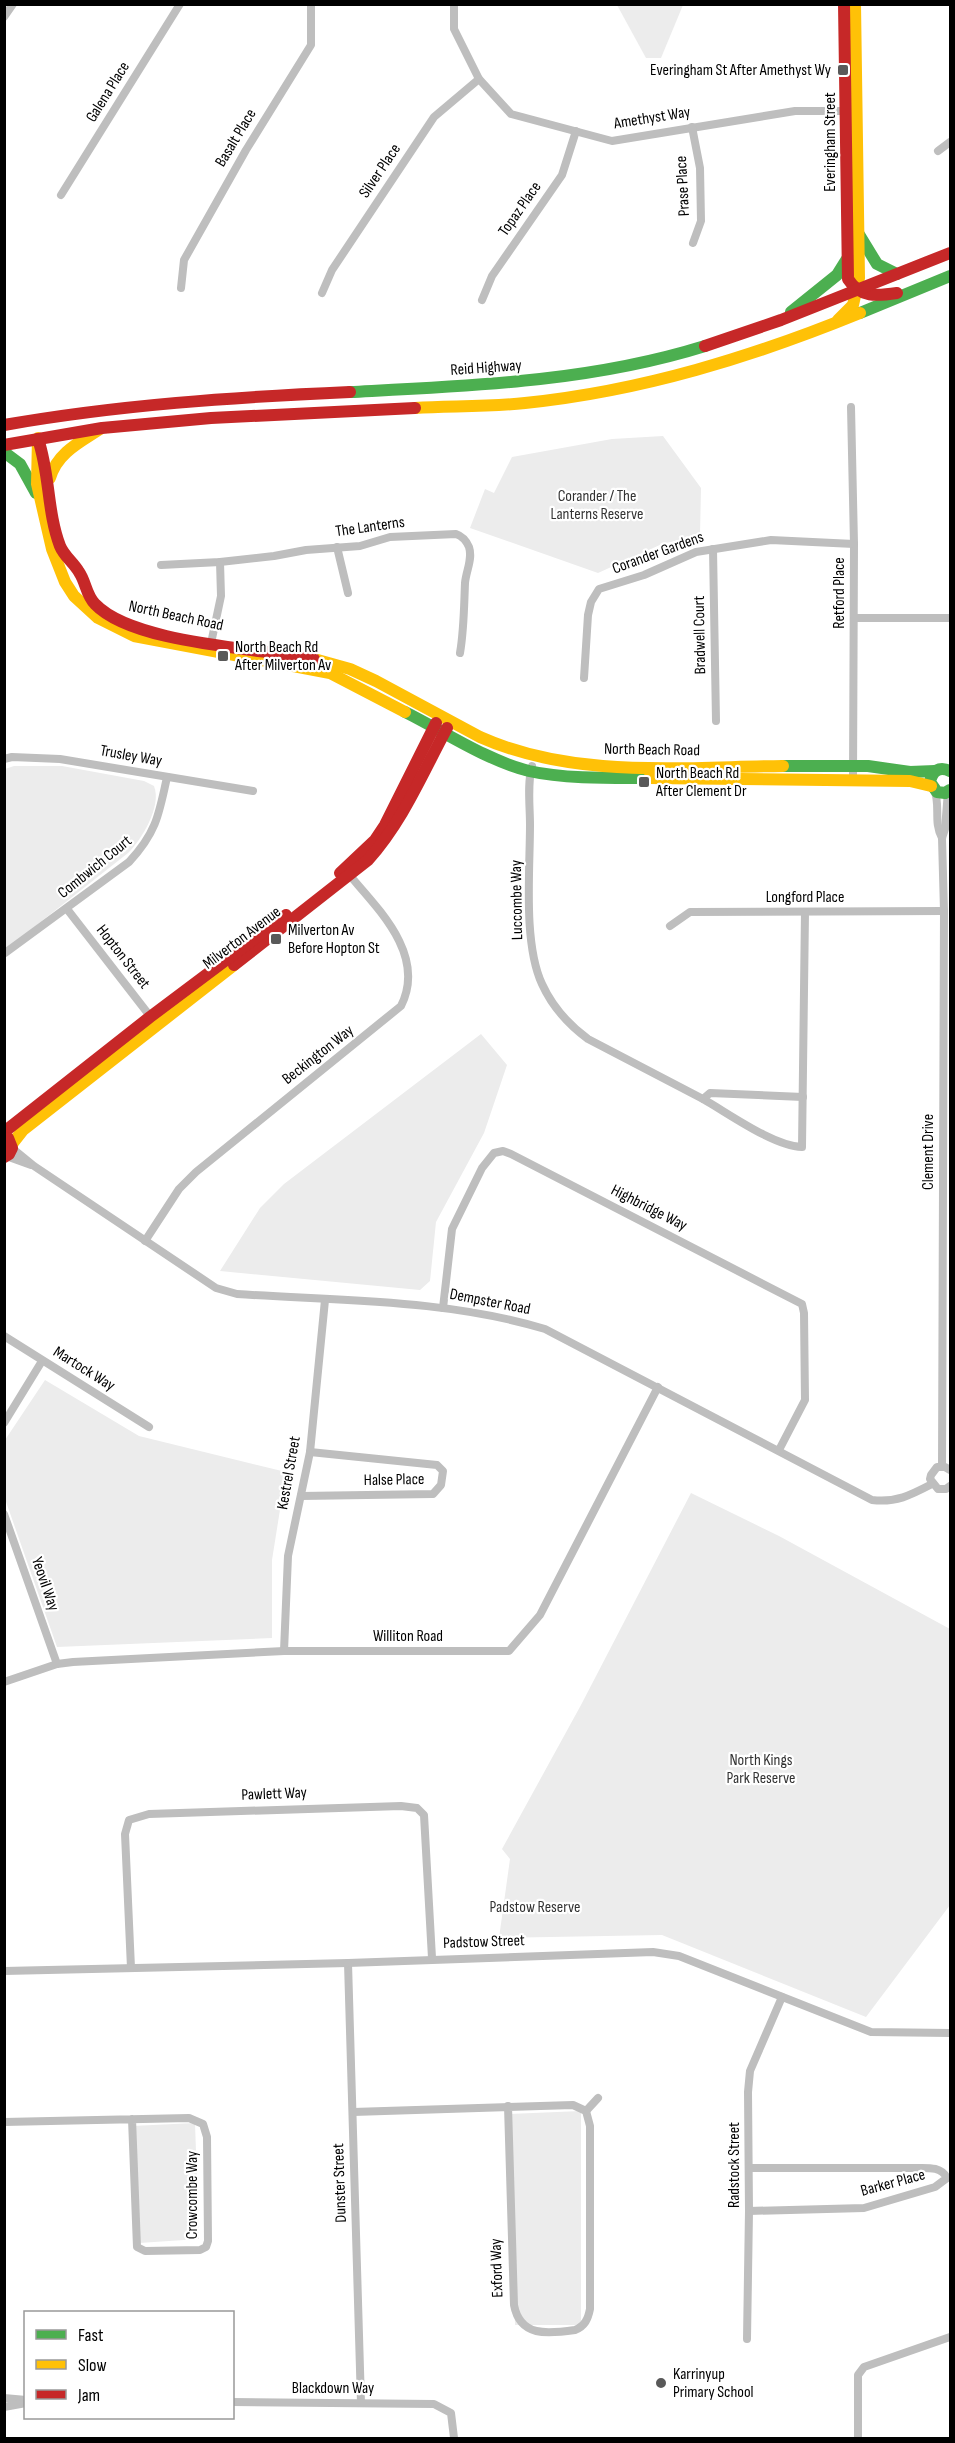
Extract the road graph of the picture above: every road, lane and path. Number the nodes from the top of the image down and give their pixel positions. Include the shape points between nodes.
1 (13, 4) edge
2 (180, 4) edge
3 (312, 4) edge
4 (454, 4) edge
5 (844, 4) edge
6 (855, 4) edge
7 (4, 17) edge
8 (479, 79) junction
9 (851, 111) junction
10 (692, 127) junction
11 (576, 131) junction
12 (951, 142) edge
13 (938, 151) dead end
14 (61, 195) dead end
15 (858, 233) junction
16 (693, 243) dead end
17 (951, 253) edge
18 (847, 259) junction
19 (897, 274) junction
20 (951, 276) edge
21 (855, 286) junction
22 (181, 288) dead end
23 (913, 291) junction
24 (322, 293) dead end
25 (482, 300) dead end
26 (780, 322) junction
27 (836, 323) junction
28 (851, 407) dead end
29 (84, 412) junction
30 (4, 425) edge
31 (102, 428) junction
32 (4, 434) edge
33 (38, 438) junction
34 (4, 445) edge
35 (4, 452) edge
36 (50, 478) junction
37 (36, 493) junction
38 (854, 544) junction
39 (338, 547) junction
40 (713, 549) junction
41 (220, 562) junction
42 (161, 565) dead end
43 (348, 593) dead end
44 (854, 618) junction
45 (951, 618) edge
46 (210, 646) junction
47 (460, 653) dead end
48 (584, 678) dead end
49 (445, 719) junction
50 (716, 721) dead end
51 (439, 731) junction
52 (534, 757) junction
53 (4, 759) edge
54 (853, 766) junction
55 (530, 771) junction
56 (935, 771) junction
57 (951, 771) edge
58 (167, 777) junction
59 (853, 780) junction
60 (932, 788) junction
61 (252, 791) dead end
62 (949, 791) edge
63 (942, 838) junction
64 (347, 872) junction
65 (67, 909) junction
66 (944, 911) junction
67 (805, 912) junction
68 (670, 926) dead end
69 (5, 954) edge
70 (154, 1020) junction
71 (947, 1082) edge
72 (803, 1097) junction
73 (703, 1099) junction
74 (7, 1146) edge
75 (145, 1241) junction
76 (325, 1300) junction
77 (443, 1308) junction
78 (4, 1336) edge
79 (42, 1361) junction
80 (658, 1387) junction
81 (4, 1423) edge
82 (149, 1427) dead end
83 (779, 1450) junction
84 (310, 1452) junction
85 (942, 1466) junction
86 (951, 1470) edge
87 (932, 1484) junction
88 (950, 1487) edge
89 (302, 1496) junction
90 (4, 1514) edge
91 (284, 1651) junction
92 (57, 1664) junction
93 (4, 1682) edge
94 (432, 1958) junction
95 (348, 1963) junction
96 (131, 1968) junction
97 (4, 1971) edge
98 (782, 1997) junction
99 (951, 2033) edge
100 (598, 2098) dead end
101 (508, 2106) junction
102 (585, 2111) junction
103 (353, 2112) junction
104 (132, 2119) junction
105 (4, 2122) edge
106 (749, 2168) junction
107 (749, 2211) junction
108 (951, 2337) edge
109 (747, 2339) dead end
110 (4, 2398) edge
111 (24, 2402) edge
112 (24, 2402) edge
113 (234, 2402) edge
114 (361, 2403) junction
115 (4, 2407) edge
116 (454, 2439) edge
117 (858, 2439) edge

1 - 7 street
2 - 14 street, Galena Place
3 - 22 street, Basalt Place via 311,45 184,261
4 - 8 street, Amethyst Way via 453,29
5 - 9 main road, Everingham Street
6 - 9 main road, Everingham Street
8 - 11 street, Amethyst Way via 511,114
8 - 24 street, Silver Place via 434,117 332,270
9 - 10 street, Amethyst Way via 795,111
9 - 15 main road, Everingham Street
9 - 18 main road, Everingham Street
10 - 11 street, Amethyst Way via 612,141
10 - 16 street, Prase Place via 700,168 700,221
11 - 25 street, Topaz Place via 562,174 492,276
12 - 13 street
15 - 19 main road via 873,260
15 - 21 main road, Everingham Street
17 - 19 main road, Reid Highway
18 - 21 main road, Everingham Street
18 - 26 main road via 837,275
19 - 21 main road, Reid Highway
20 - 23 main road
21 - 23 main road via 866,296 876,297
21 - 26 main road, Reid Highway
21 - 27 main road via 853,304
23 - 27 main road
26 - 29 main road, Reid Highway via 664,357 550,378 485,385 191,400
27 - 31 main road via 719,365 576,396 525,403 211,418
28 - 38 street, Retford Place
29 - 30 main road, Reid Highway
29 - 33 main road
31 - 33 main road
31 - 36 main road via 61,456
32 - 33 main road
33 - 34 main road
33 - 36 main road, North Beach Road
33 - 37 main road, North Beach Road
35 - 37 main road via 22,466
36 - 46 main road, North Beach Road via 60,546 97,607 135,627
37 - 46 main road, North Beach Road via 60,573 87,610 107,625 134,636
38 - 40 street, Corander Gardens via 771,540
38 - 44 street, Retford Place
39 - 41 street, The Lanterns
39 - 43 street
39 - 47 street, The Lanterns via 360,546 390,537 463,537 470,548 470,562 465,580
40 - 48 street, Corander Gardens via 599,589 588,615
40 - 50 street, Bradwell Court
41 - 42 street, The Lanterns
41 - 46 street via 220,596
44 - 45 street
44 - 54 street, Retford Place
46 - 49 main road, North Beach Road via 304,657 339,666 376,681
46 - 51 main road, North Beach Road via 330,673
49 - 51 main road, Milverton Avenue
49 - 52 main road, North Beach Road
51 - 55 main road, North Beach Road
51 - 64 main road, Milverton Avenue via 385,825
52 - 54 main road, North Beach Road via 587,765
52 - 55 street, Luccombe Way
53 - 58 street, Trusley Way via 60,759
54 - 56 main road, North Beach Road via 914,773
54 - 59 street, Retford Place
55 - 59 main road, North Beach Road via 599,778
55 - 73 street, Luccombe Way via 530,926 541,983 567,1020 588,1040
56 - 57 main road, North Beach Road
56 - 60 main road via 930,778
58 - 61 street, Trusley Way
58 - 65 street, Combwich Court via 158,820 145,844 129,862
59 - 60 main road, North Beach Road via 910,781
60 - 62 main road, North Beach Road via 940,793
60 - 63 street, Clement Drive via 938,802 937,830
62 - 63 street, Clement Drive
63 - 66 street, Clement Drive
64 - 70 main road, Milverton Avenue
64 - 75 street, Beckington Way via 402,944 409,980 401,1006 196,1172 179,1189
65 - 69 street, Combwich Court
65 - 70 street, Hopton Street
66 - 67 street, Longford Place
66 - 71 street, Clement Drive
67 - 68 street, Longford Place via 690,912
67 - 72 street, Luccombe Way
70 - 74 main road, Milverton Avenue
71 - 85 street, Clement Drive
72 - 73 street via 710,1094
72 - 73 street, Luccombe Way via 802,1147 776,1141
74 - 75 street, Dempster Road
75 - 76 street, Dempster Road via 216,1288 237,1294
76 - 77 street, Dempster Road
76 - 84 street, Kestrel Street
77 - 80 street, Dempster Road via 545,1329
77 - 83 street, Highbridge Way via 452,1229 482,1168 494,1153 511,1154 802,1304 805,1400
78 - 79 street, Martock Way
79 - 81 street
79 - 82 street, Martock Way
80 - 83 street, Dempster Road
80 - 91 street, Williton Road via 540,1615 510,1652
83 - 87 street, Dempster Road via 872,1500 896,1501
84 - 89 street, Kestrel Street
84 - 89 street, Halse Place via 437,1465 442,1471 441,1485 433,1494
85 - 86 street
85 - 87 street, Clement Drive via 931,1474
87 - 88 street via 942,1490
89 - 91 street, Kestrel Street via 288,1556
90 - 92 street, Yeovil Way
91 - 92 street, Williton Road
92 - 93 street, Williton Road
94 - 95 street, Padstow Street
94 - 96 street, Pawlett Way via 424,1815 417,1808 401,1806 287,1808 149,1814 129,1820 125,1834
94 - 98 street, Padstow Street via 653,1952 679,1956
95 - 96 street, Padstow Street
95 - 103 street, Dunster Street
96 - 97 street, Padstow Street
98 - 99 street, Padstow Street via 871,2032
98 - 106 street, Radstock Street via 750,2071
100 - 102 street
101 - 102 street via 573,2105
101 - 102 street, Exford Way via 514,2305 521,2324 536,2331 567,2331 582,2327 588,2319 590,2126
101 - 103 street
103 - 114 street, Dunster Street
104 - 104 street, Crowcombe Way via 189,2118 203,2124 207,2137 206,2247 145,2251 137,2247
104 - 105 street, Crowcombe Way
106 - 107 street, Radstock Street
106 - 107 street, Barker Place via 938,2169 947,2178 935,2187 864,2208
107 - 109 street, Radstock Street
108 - 117 street via 864,2367 858,2375
110 - 111 street
112 - 115 street
113 - 114 street, Blackdown Way
114 - 116 street, Blackdown Way via 434,2404 452,2413

